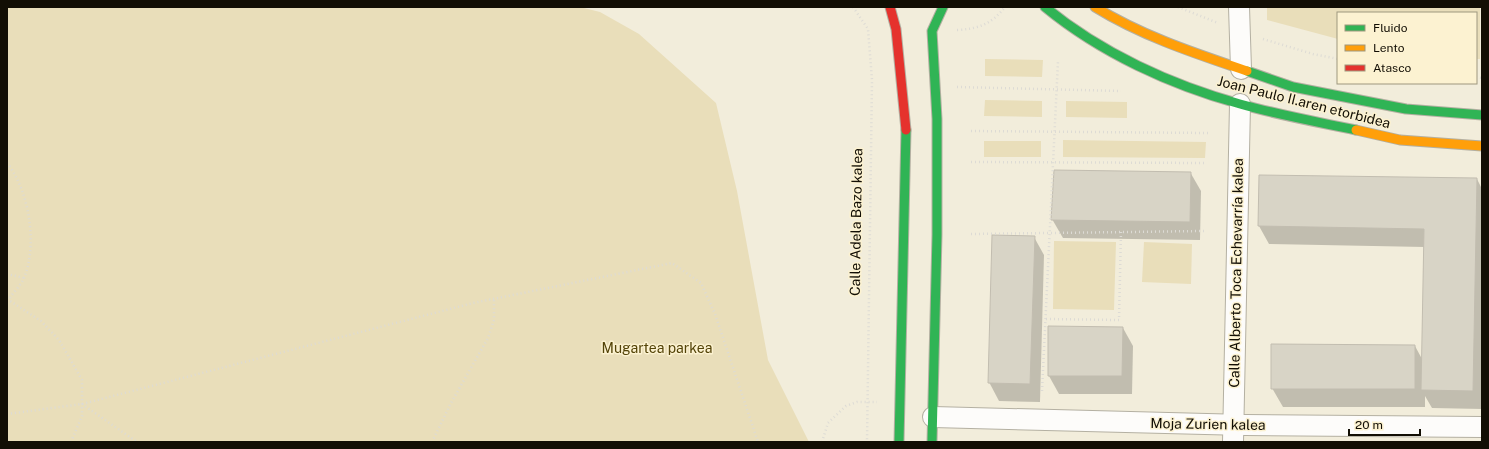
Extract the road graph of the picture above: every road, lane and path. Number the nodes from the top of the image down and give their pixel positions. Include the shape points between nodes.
1 (853, 7) edge
2 (890, 7) edge
3 (943, 7) edge
4 (1045, 7) edge
5 (1095, 7) edge
6 (1239, 7) edge
7 (1058, 61) dead end
8 (1241, 69) junction
9 (954, 87) dead end
10 (1056, 90) junction
11 (1121, 91) dead end
12 (1240, 104) junction
13 (1482, 115) edge
14 (971, 131) dead end
15 (1054, 132) junction
16 (1209, 133) dead end
17 (1482, 146) edge
18 (971, 162) dead end
19 (1053, 162) junction
20 (7, 163) edge
21 (1206, 163) dead end
22 (1204, 231) dead end
23 (1050, 232) junction
24 (1121, 232) junction
25 (971, 234) dead end
26 (7, 274) edge
27 (24, 278) junction
28 (494, 299) junction
29 (7, 300) edge
30 (1046, 319) junction
31 (1042, 391) dead end
32 (867, 401) junction
33 (82, 404) junction
34 (7, 414) edge
35 (933, 418) junction
36 (1482, 427) edge
37 (1233, 433) edge
38 (71, 442) edge
39 (137, 442) edge
40 (432, 442) edge
41 (758, 442) edge
42 (822, 442) edge
43 (867, 442) edge
44 (899, 442) edge
45 (932, 442) edge

1 - 32 path, Calle Adela Bazo kalea via 868,29 872,80
2 - 44 street via 896,29 906,123
3 - 35 street via 932,31 937,119
4 - 12 street, Joan Paulo II.aren etorbidea via 1067,25 1108,50 1162,77
5 - 8 street, Joan Paulo II.aren etorbidea via 1119,22 1176,47
6 - 8 street
7 - 10 path
8 - 13 street, Joan Paulo II.aren etorbidea via 1294,87 1406,109
9 - 10 path
10 - 11 path
10 - 15 path
12 - 17 street, Joan Paulo II.aren etorbidea via 1400,140
12 - 37 street, Calle Alberto Toca Echevarría kalea
14 - 15 path
15 - 16 path
15 - 19 path
18 - 19 path
19 - 21 path
19 - 23 path
20 - 27 path via 26,200 32,244
22 - 24 path
23 - 24 path
23 - 25 path
23 - 30 path
24 - 30 path via 1119,320
26 - 27 path
27 - 29 path
28 - 33 path
28 - 40 path via 494,320 488,338
28 - 41 path via 672,263 701,282 715,314
29 - 33 path via 42,320 59,340 82,380
30 - 31 path
32 - 42 path via 846,406 828,423
32 - 43 path, Calle Adela Bazo kalea
33 - 34 path
33 - 38 path via 82,416
33 - 39 path
35 - 37 street, Moja Zurien kalea
35 - 45 street
36 - 37 street, Moja Zurien kalea

